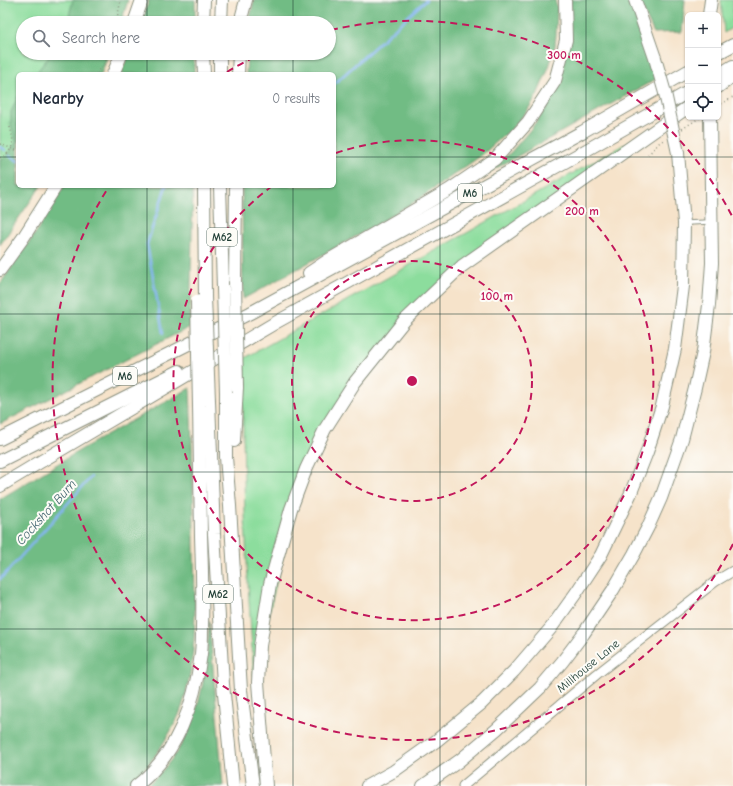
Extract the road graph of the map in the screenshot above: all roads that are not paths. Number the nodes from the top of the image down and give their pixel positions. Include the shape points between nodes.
1 (142, 0) edge
2 (204, 0) edge
3 (222, 0) edge
4 (246, 0) edge
5 (565, 0) edge
6 (635, 0) edge
7 (711, 0) edge
8 (709, 12) edge
9 (136, 16) edge
10 (203, 16) edge
11 (221, 16) edge
12 (242, 16) edge
13 (733, 45) edge
14 (721, 51) edge
15 (119, 60) edge
16 (204, 60) edge
17 (220, 60) edge
18 (239, 60) edge
19 (733, 66) edge
20 (114, 72) edge
21 (204, 72) edge
22 (220, 72) edge
23 (238, 72) edge
24 (685, 73) edge
25 (721, 73) edge
26 (733, 76) edge
27 (721, 85) edge
28 (685, 94) edge
29 (685, 109) edge
30 (710, 120) edge
31 (55, 188) edge
32 (204, 188) edge
33 (220, 188) edge
34 (236, 188) edge
35 (712, 222) junction
36 (684, 223) junction
37 (0, 270) edge
38 (250, 313) junction
39 (275, 323) junction
40 (231, 389) junction
41 (204, 403) junction
42 (0, 439) edge
43 (0, 461) edge
44 (0, 486) edge
45 (733, 571) edge
46 (136, 786) edge
47 (234, 786) edge
48 (253, 786) edge
49 (266, 786) edge
50 (367, 786) edge
51 (423, 786) edge
52 (463, 786) edge

1 - 9 highway
2 - 10 highway
3 - 11 highway
4 - 12 highway
5 - 38 highway via 566,40 555,81 528,122 495,159 449,190 327,261
6 - 36 highway, bridge via 656,58 665,93 678,153
7 - 8 highway
13 - 14 highway
15 - 20 highway
16 - 21 highway
17 - 22 highway
18 - 23 highway
19 - 25 highway
24 - 38 highway, M6 via 582,132
26 - 27 highway
28 - 39 highway, M6
29 - 49 highway via 462,266 404,321 355,382 325,429 291,508 270,584 260,646 258,682
30 - 35 highway
31 - 37 highway
32 - 41 highway, M62, bridge via 201,299
33 - 40 highway, M62, bridge via 223,288
34 - 40 highway, bridge
35 - 36 lane
35 - 51 highway via 709,305 696,388 682,439 648,527 613,590 584,633 540,688 459,761
36 - 50 highway via 682,286 674,349 662,406 630,495 601,555 551,628 488,698 436,741 394,771
38 - 42 highway, M6
39 - 43 highway, M6
39 - 44 highway
40 - 48 highway, M62 via 230,506 241,690
41 - 46 highway via 203,610 201,653 196,684 175,742 159,764
41 - 47 highway, M62 via 223,684
45 - 52 street, Millhouse Lane via 716,581 597,674

